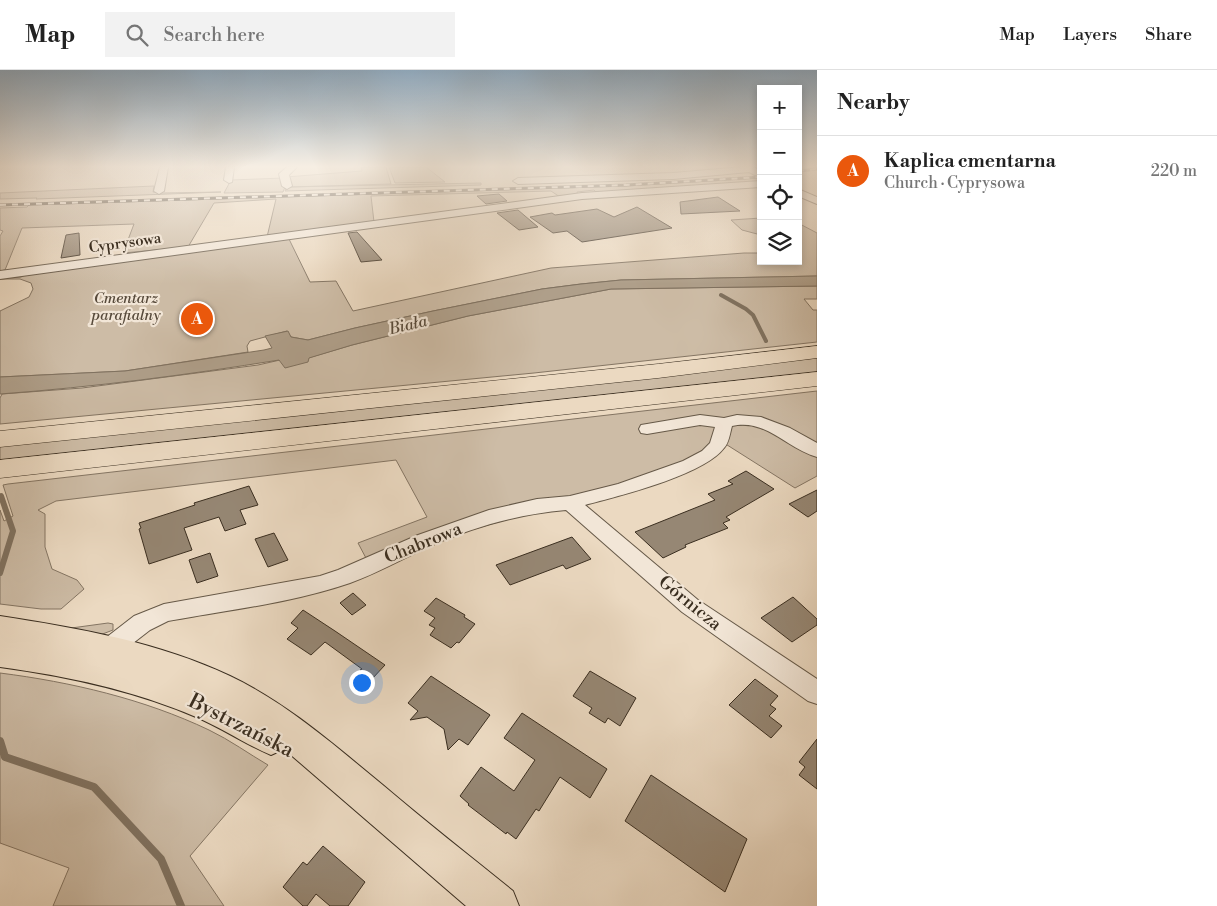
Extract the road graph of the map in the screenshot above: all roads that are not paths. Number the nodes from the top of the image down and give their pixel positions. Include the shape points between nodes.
1 (506, 206) edge
2 (0, 275) edge
3 (817, 352) edge
4 (817, 379) edge
5 (724, 424) junction
6 (647, 429) dead end
7 (0, 439) edge
8 (817, 451) edge
9 (0, 469) edge
10 (570, 503) junction
11 (0, 629) edge
12 (108, 650) junction
13 (0, 653) edge
14 (73, 664) junction
15 (817, 693) edge
16 (394, 820) junction
17 (498, 906) edge

1 - 2 street, Cyprysowa
3 - 7 highway
4 - 9 highway
5 - 6 street via 700,420
5 - 8 street via 747,420 766,424
5 - 10 street, Chabrowa via 718,445 689,466
10 - 12 street, Chabrowa via 496,515 425,540 326,582 164,613 142,623
10 - 15 street, Górnicza via 714,625
11 - 12 main road, Bystrzańska
12 - 14 street, Bystrzańska
12 - 16 main road, Bystrzańska via 168,666 220,688 272,721
13 - 14 main road, Bystrzańska
14 - 16 main road, Bystrzańska via 170,691 217,710 262,732
16 - 17 main road, Bystrzańska

